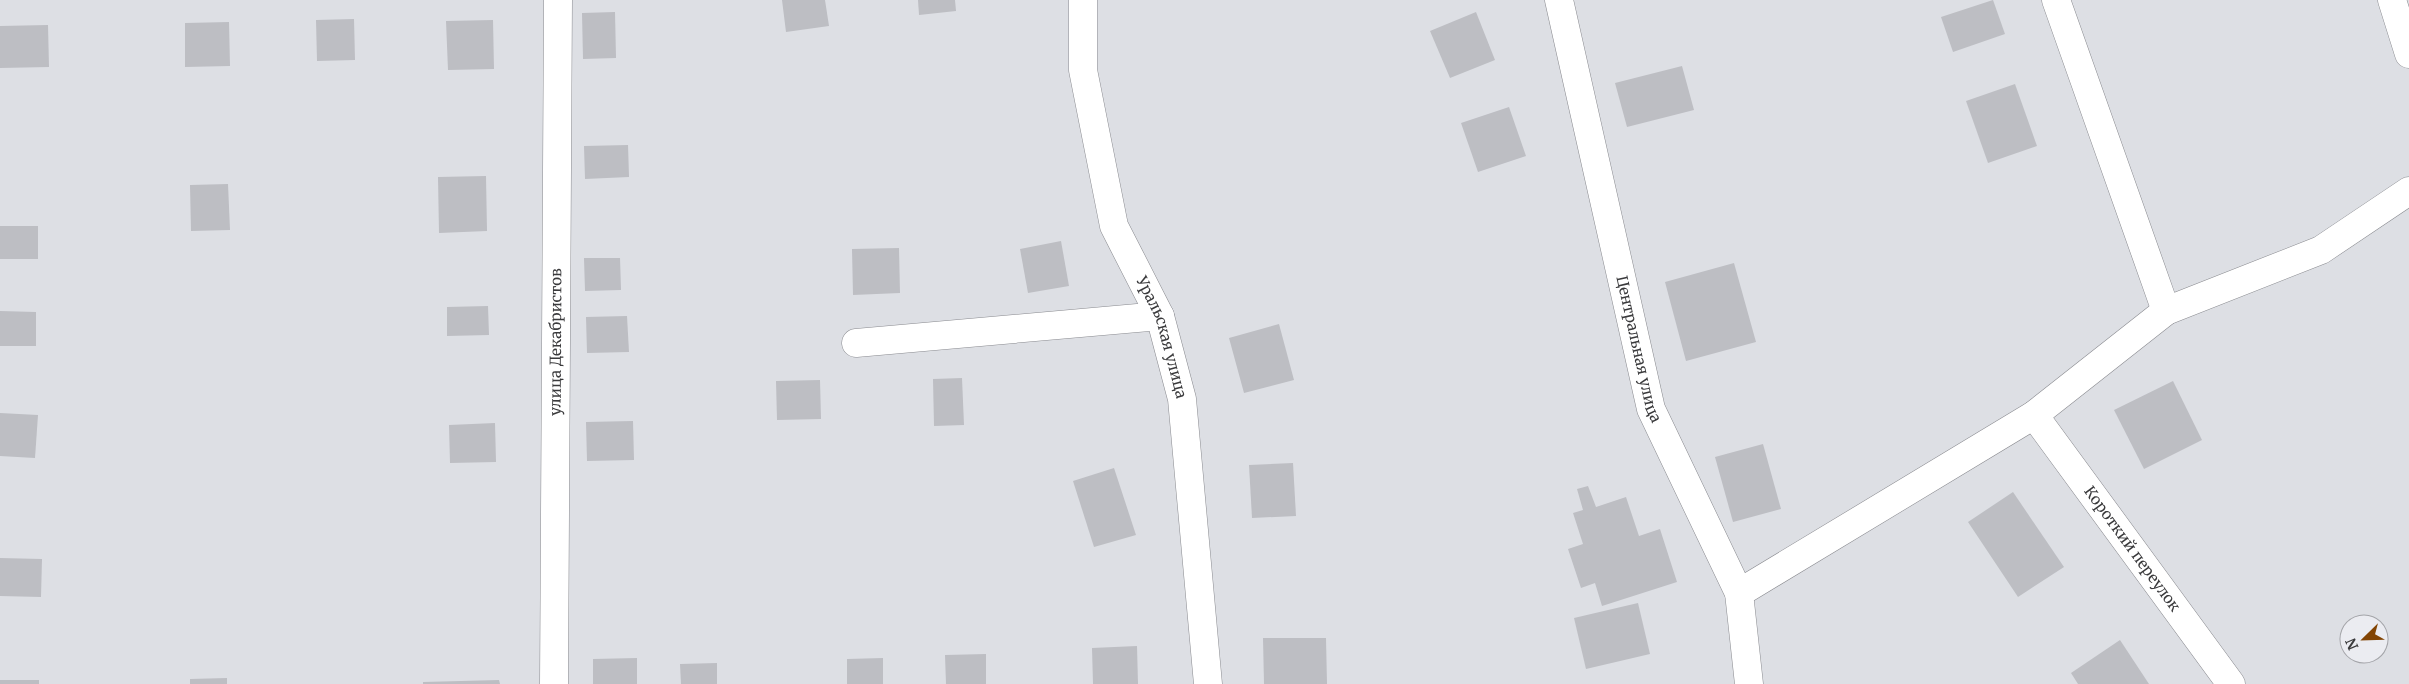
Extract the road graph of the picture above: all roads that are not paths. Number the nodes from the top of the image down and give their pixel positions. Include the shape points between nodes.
1 (558, 0) edge
2 (1083, 0) edge
3 (1559, 0) edge
4 (2056, 0) edge
5 (2392, 0) edge
6 (2409, 54) edge
7 (2409, 191) edge
8 (2166, 311) junction
9 (1160, 316) junction
10 (856, 343) dead end
11 (2034, 415) junction
12 (1739, 592) junction
13 (554, 684) edge
14 (1208, 684) edge
15 (1749, 684) edge
16 (2231, 684) edge

1 - 13 street, улица Декабристов
2 - 9 street, Уральская улица via 1083,70 1114,226
3 - 12 street, Центральная улица via 1650,409
4 - 8 street
5 - 6 street
7 - 8 street via 2321,250
8 - 11 street
9 - 10 street
9 - 14 street, Уральская улица via 1182,398
11 - 12 street
11 - 16 street, Короткий переулок
12 - 15 street, Центральная улица

